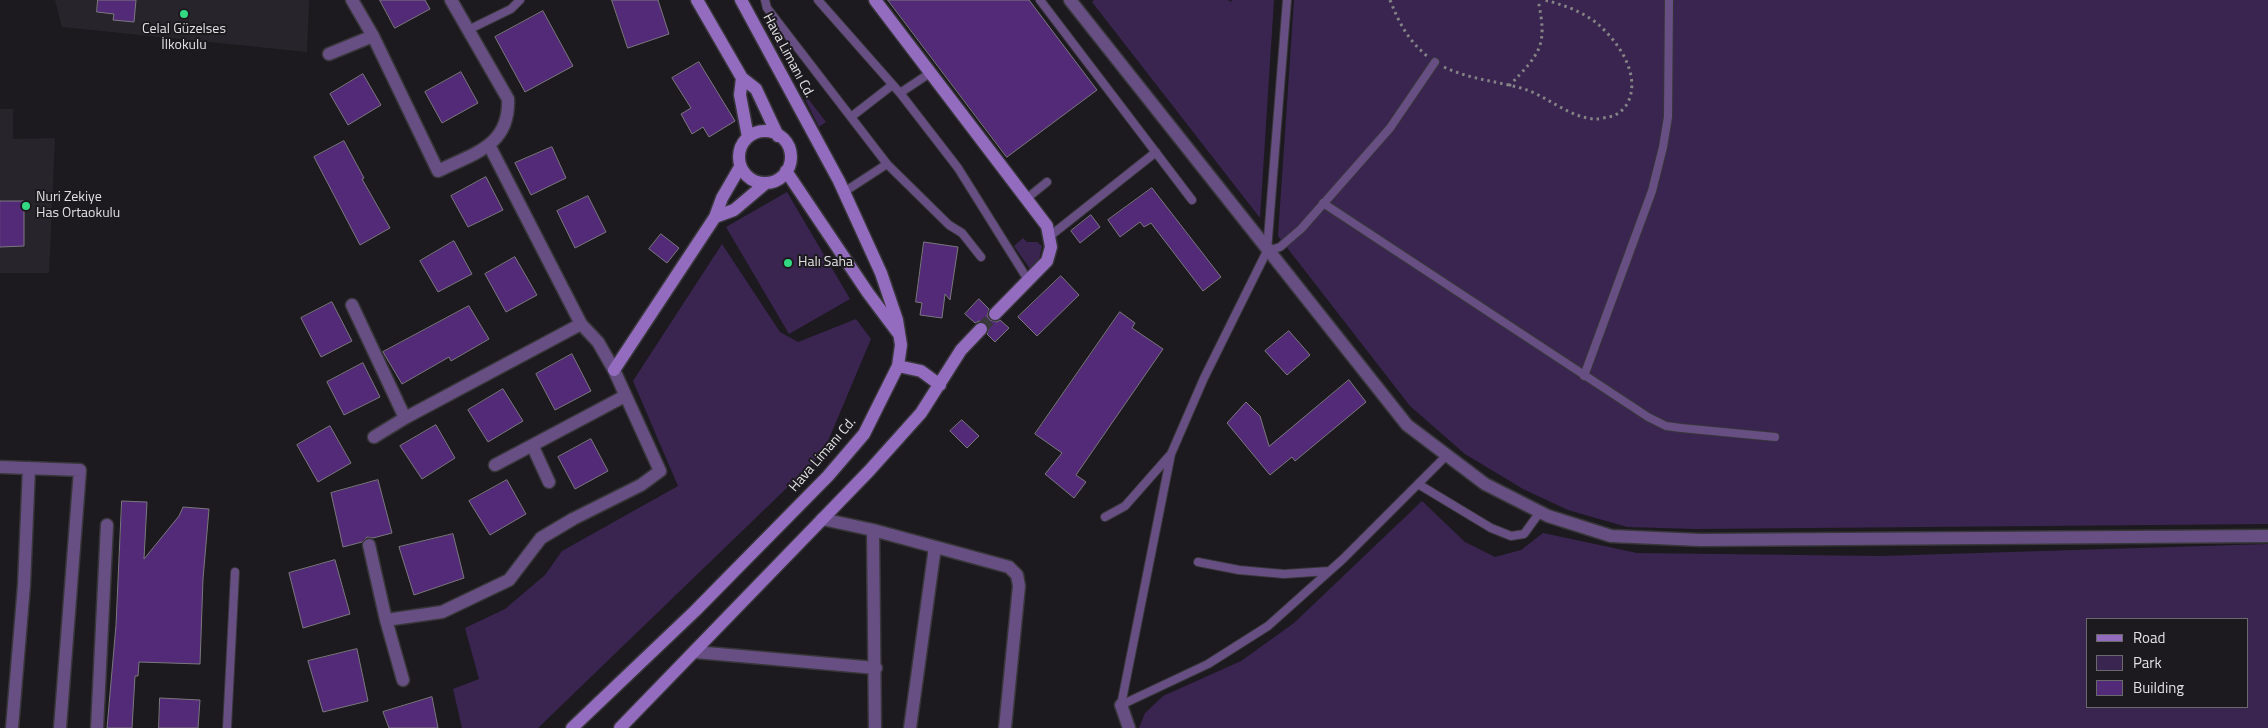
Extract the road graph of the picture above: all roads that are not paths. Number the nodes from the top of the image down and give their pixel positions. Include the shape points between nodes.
1 (352, 0) edge
2 (451, 0) edge
3 (520, 0) edge
4 (697, 0) edge
5 (741, 0) edge
6 (766, 0) edge
7 (818, 0) edge
8 (875, 0) edge
9 (1040, 0) edge
10 (1070, 0) edge
11 (1287, 0) edge
12 (1669, 0) edge
13 (468, 30) junction
14 (373, 36) junction
15 (329, 54) dead end
16 (1435, 62) road end
17 (930, 73) junction
18 (742, 78) junction
19 (891, 86) junction
20 (900, 93) junction
21 (851, 117) junction
22 (778, 136) junction
23 (748, 137) junction
24 (489, 145) junction
25 (1156, 152) junction
26 (887, 164) junction
27 (740, 167) junction
28 (786, 171) junction
29 (1047, 182) dead end
30 (766, 183) junction
31 (844, 192) junction
32 (1026, 199) junction
33 (1192, 200) dead end
34 (1323, 203) junction
35 (715, 217) junction
36 (1050, 236) junction
37 (1267, 251) junction
38 (981, 257) dead end
39 (1028, 280) junction
40 (352, 305) dead end
41 (995, 314) tunnel mouth
42 (581, 324) junction
43 (981, 329) tunnel mouth
44 (899, 334) junction
45 (898, 366) junction
46 (614, 370) junction
47 (1584, 376) junction
48 (940, 385) junction
49 (625, 396) junction
50 (405, 418) junction
51 (374, 437) dead end
52 (1775, 437) dead end
53 (533, 447) junction
54 (1172, 454) junction
55 (1447, 455) junction
56 (495, 465) dead end
57 (0, 467) edge
58 (29, 468) junction
59 (549, 482) dead end
60 (1418, 484) junction
61 (1540, 512) junction
62 (1106, 516) dead end
63 (822, 519) junction
64 (107, 526) dead end
65 (873, 530) junction
66 (2268, 536) edge
67 (369, 545) dead end
68 (935, 548) junction
69 (1198, 562) dead end
70 (235, 572) dead end
71 (1329, 572) junction
72 (386, 620) junction
73 (695, 652) junction
74 (876, 668) junction
75 (403, 680) dead end
76 (1121, 705) junction
77 (12, 728) edge
78 (60, 728) edge
79 (97, 728) edge
80 (226, 728) edge
81 (572, 728) edge
82 (620, 728) edge
83 (875, 728) edge
84 (910, 728) edge
85 (1005, 728) edge
86 (1130, 728) edge

1 - 14 street
2 - 13 street
3 - 13 lane via 511,9
4 - 18 street
5 - 31 street, Hava Limanı Cd.
6 - 21 lane via 767,8
7 - 19 lane
8 - 17 street
9 - 25 lane
10 - 37 street
11 - 37 lane
12 - 47 lane via 1668,117 1663,147 1652,192
13 - 24 street via 508,99 509,114 504,129
14 - 15 street
14 - 24 street via 438,171
16 - 34 lane via 1390,128
17 - 20 lane
17 - 32 street
18 - 22 street via 756,89
18 - 23 street via 740,95
19 - 20 lane
19 - 21 lane
20 - 39 lane via 958,168
21 - 26 lane
22 - 23 street via 763,131
22 - 28 street via 789,148 790,164
23 - 27 street via 740,151
24 - 42 street
25 - 33 lane
25 - 36 lane
26 - 31 lane
26 - 38 lane via 962,233
27 - 30 street via 751,179
27 - 35 street
28 - 30 street via 781,177
28 - 44 street
29 - 32 lane
30 - 35 street via 734,210
31 - 44 street, Hava Limanı Cd. via 881,273
32 - 36 street via 1047,226
34 - 37 lane via 1280,247
34 - 47 lane
35 - 46 street
36 - 39 street via 1047,261
37 - 54 lane via 1204,378
37 - 55 street via 1407,426
39 - 41 street
40 - 50 street
42 - 46 street via 598,342
42 - 50 street
43 - 48 street via 961,350
44 - 45 street, Hava Limanı Cd.
45 - 48 street via 921,371
45 - 81 street, Hava Limanı Cd. via 864,434 828,476 695,611
46 - 49 street
47 - 52 lane via 1666,426
48 - 63 street via 921,413
49 - 53 street
49 - 72 street via 660,471 641,485 541,538 509,580 442,612
50 - 51 street
53 - 56 street
53 - 59 street
54 - 62 lane via 1125,506
54 - 76 lane
55 - 60 lane
55 - 61 street via 1486,484
57 - 58 street
58 - 77 street via 24,585
58 - 78 street via 80,470
60 - 61 lane via 1491,528 1512,536 1524,534
60 - 71 lane
61 - 66 street via 1611,536 1700,540
63 - 65 street
63 - 73 street
64 - 79 street
65 - 68 street
65 - 74 street
67 - 72 street
68 - 84 street
68 - 85 street via 1009,567 1017,575 1020,586
69 - 71 lane via 1284,574
70 - 80 lane
71 - 76 lane via 1260,631 1208,664
72 - 75 street
73 - 74 street
73 - 82 street
74 - 83 street
76 - 86 street

